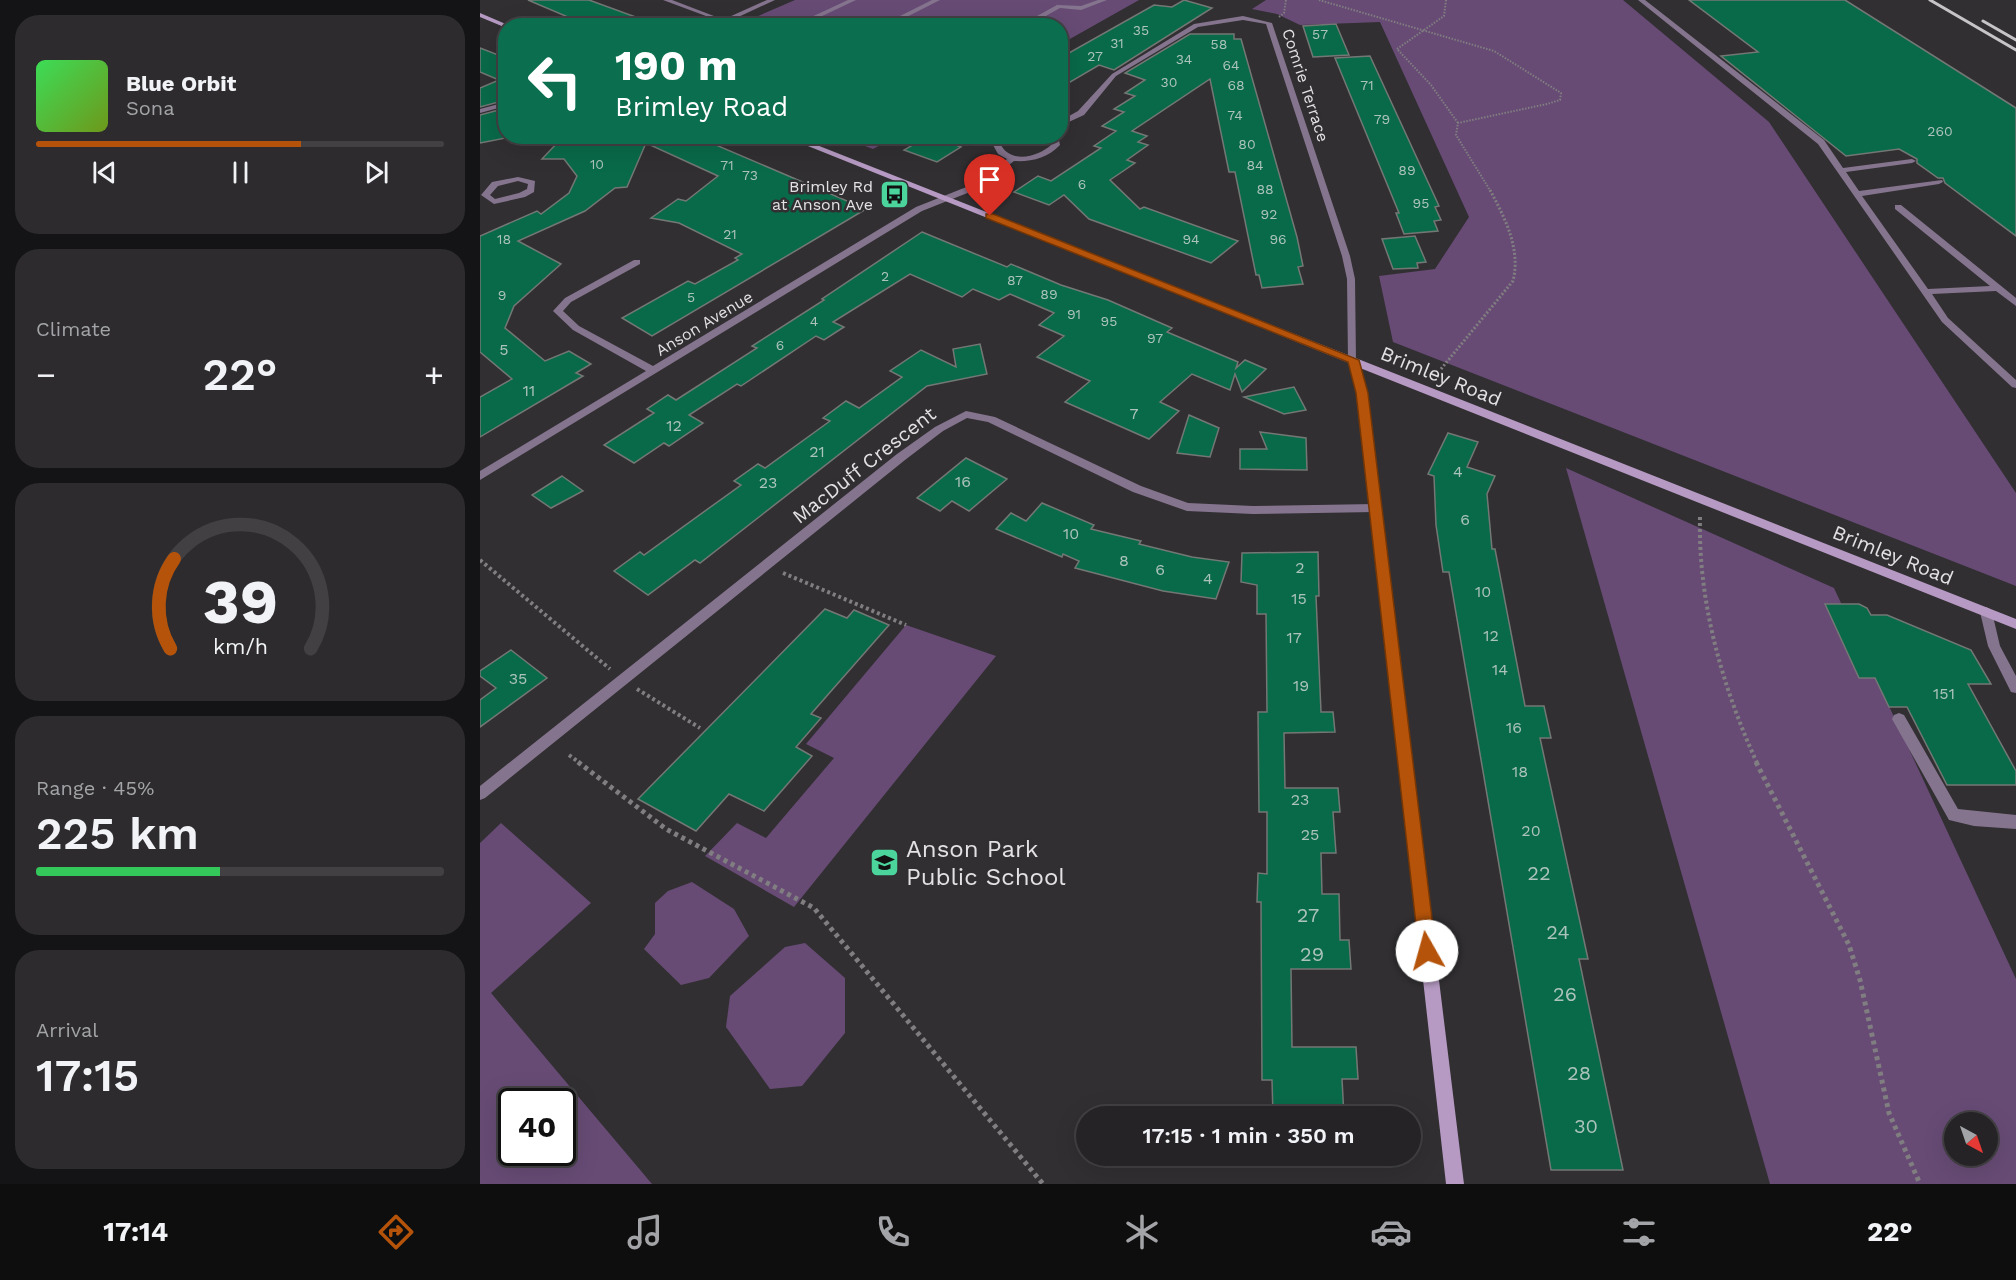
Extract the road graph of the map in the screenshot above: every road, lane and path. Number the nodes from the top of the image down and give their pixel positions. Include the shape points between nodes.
1 (666, 0) edge
2 (684, 0) edge
3 (771, 0) edge
4 (853, 0) edge
5 (937, 0) edge
6 (1104, 0) edge
7 (1287, 0) edge
8 (1319, 0) edge
9 (1446, 0) edge
10 (1641, 0) edge
11 (1050, 1) edge
12 (677, 4) junction
13 (1059, 6) junction
14 (480, 15) edge
15 (1279, 17) dead end
16 (716, 18) edge
17 (731, 18) edge
18 (813, 18) edge
19 (900, 18) edge
20 (1037, 18) edge
21 (498, 23) edge
22 (1424, 31) junction
23 (498, 106) edge
24 (480, 111) edge
25 (1068, 120) edge
26 (1458, 123) junction
27 (806, 144) edge
28 (998, 144) edge
29 (1056, 144) edge
30 (1013, 158) junction
31 (1912, 161) dead end
32 (1840, 171) junction
33 (1939, 182) dead end
34 (1856, 194) junction
35 (945, 199) junction
36 (490, 204) joint
37 (1898, 207) dead end
38 (637, 262) dead end
39 (1998, 288) junction
40 (1924, 292) junction
41 (2016, 303) edge
42 (1353, 360) junction
43 (1441, 369) dead end
44 (654, 371) junction
45 (2016, 385) edge
46 (480, 476) edge
47 (1703, 498) junction
48 (1375, 508) junction
49 (480, 560) edge
50 (765, 567) junction
51 (1986, 612) junction
52 (2016, 624) edge
53 (906, 625) dead end
54 (615, 672) dead end
55 (633, 687) dead end
56 (2016, 688) edge
57 (1899, 719) dead end
58 (700, 728) dead end
59 (569, 755) dead end
60 (480, 794) edge
61 (2016, 822) edge
62 (1043, 1184) edge
63 (1455, 1184) edge
64 (1920, 1184) edge

1 - 12 street
2 - 12 street
3 - 17 street
4 - 18 street
5 - 19 street
6 - 13 street via 1081,8
7 - 15 path
8 - 22 path
9 - 22 path via 1444,16
10 - 32 street via 1821,142
11 - 13 street
12 - 16 street
13 - 20 street
14 - 21 main road
22 - 26 path via 1397,49 1439,94
22 - 26 path via 1494,51 1561,93 1560,100 1548,104
23 - 24 street
25 - 42 street, Comrie Terrace via 1081,113 1114,75 1196,25 1243,18 1269,23 1346,256
26 - 43 path via 1456,135 1473,158 1509,226 1517,265 1513,281
27 - 35 main road, Brimley Road
28 - 30 street via 998,151
29 - 30 street via 1044,155
30 - 35 street via 977,186
31 - 32 street
32 - 34 street
33 - 34 street
34 - 40 street
35 - 42 main road, Brimley Road
35 - 44 street, Anson Avenue via 919,209
36 - 36 street via 522,195 531,190 531,183 518,179 495,184 485,195
37 - 39 street
38 - 44 street via 568,300 558,311 576,328
39 - 40 street
39 - 41 street
40 - 45 street via 1945,320
42 - 47 main road, Brimley Road
42 - 48 main road via 1362,393
44 - 46 street, Anson Avenue
47 - 51 main road, Brimley Road
47 - 64 path via 1698,539 1700,576 1716,645 1742,725 1779,811 1855,962 1889,1114
48 - 50 street, MacDuff Crescent via 1187,507 1137,489 992,419 966,414 900,457
48 - 63 main road
49 - 54 path
50 - 53 path
50 - 60 street, MacDuff Crescent
51 - 52 main road, Brimley Road
51 - 56 street via 1994,646
55 - 58 path
57 - 61 street via 1954,814
59 - 62 path via 666,828 814,908

